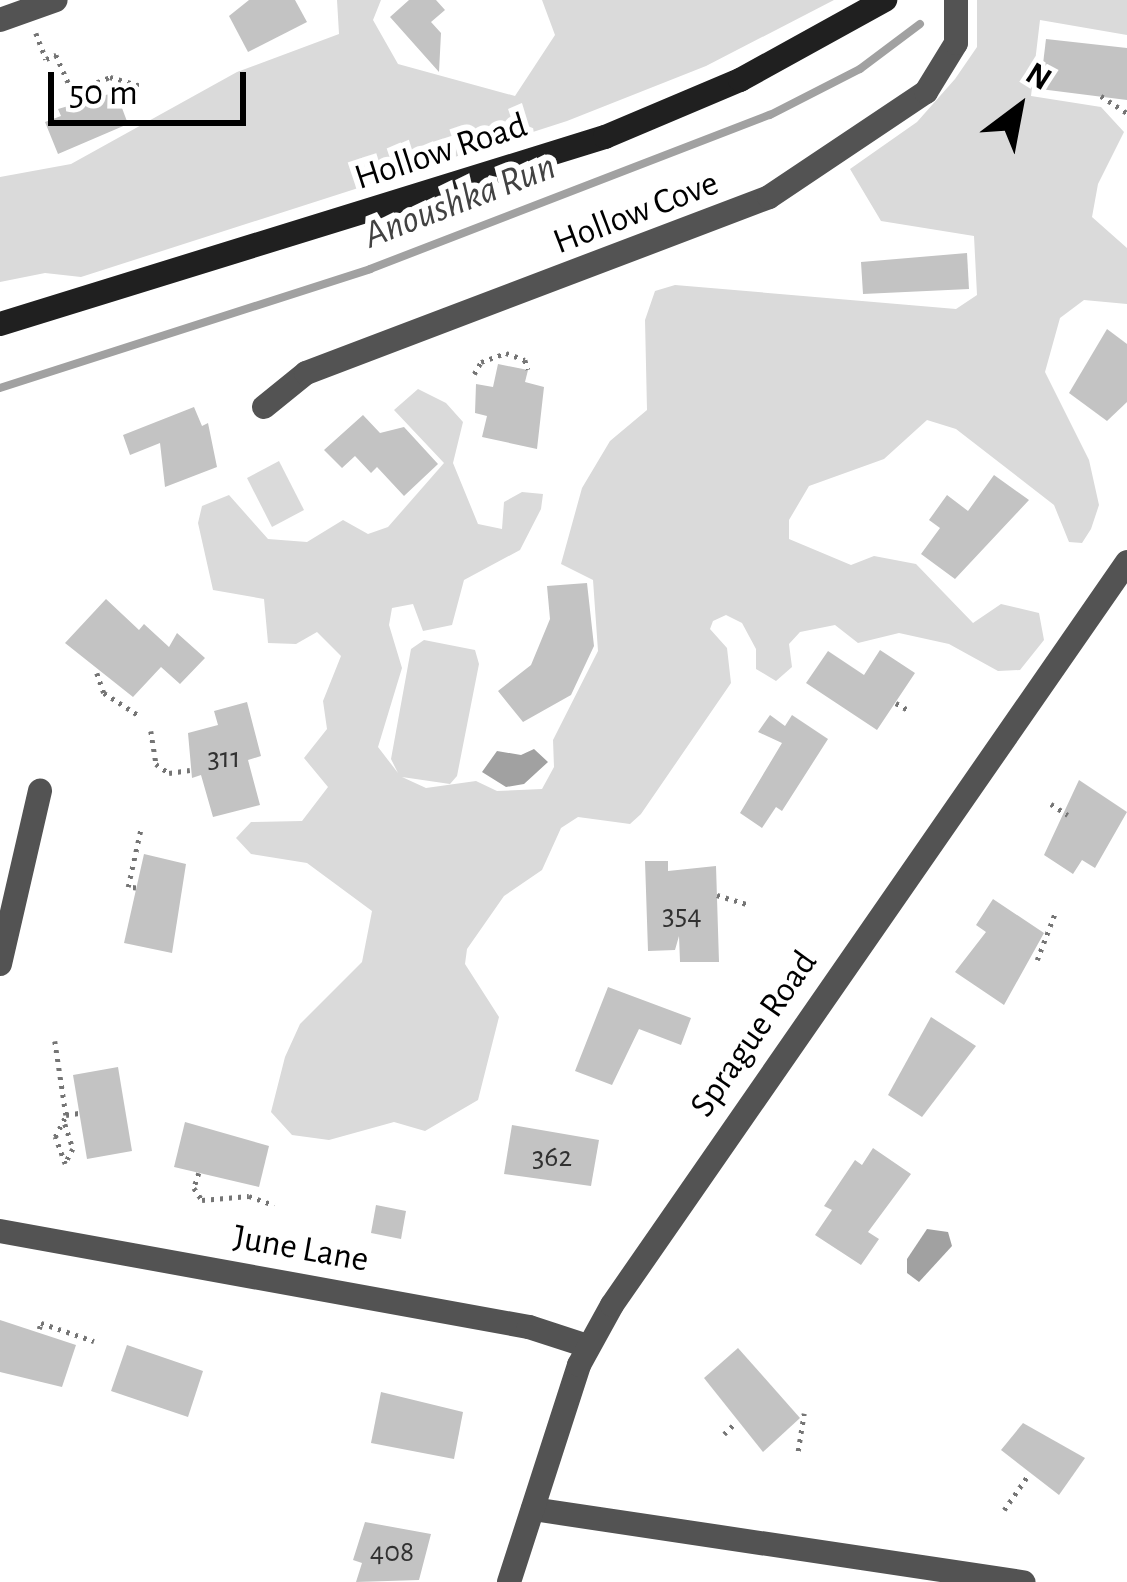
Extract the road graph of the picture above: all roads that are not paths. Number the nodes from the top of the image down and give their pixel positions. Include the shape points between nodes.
1 (56, 0) edge
2 (885, 0) edge
3 (956, 0) edge
4 (0, 20) edge
5 (0, 324) edge
6 (265, 407) dead end
7 (1127, 562) edge
8 (40, 790) dead end
9 (0, 964) edge
10 (0, 1231) edge
11 (587, 1346) junction
12 (533, 1508) junction
13 (509, 1582) edge
14 (1024, 1582) edge

1 - 4 street
2 - 5 main road, Hollow Road via 740,80 605,137
3 - 6 street, Hollow Cove via 956,43 926,92 769,197 306,373
7 - 11 street, Sprague Road
8 - 9 street
10 - 11 street, June Lane via 529,1328
11 - 12 street, Sprague Road
12 - 13 street, Sprague Road
12 - 14 street

